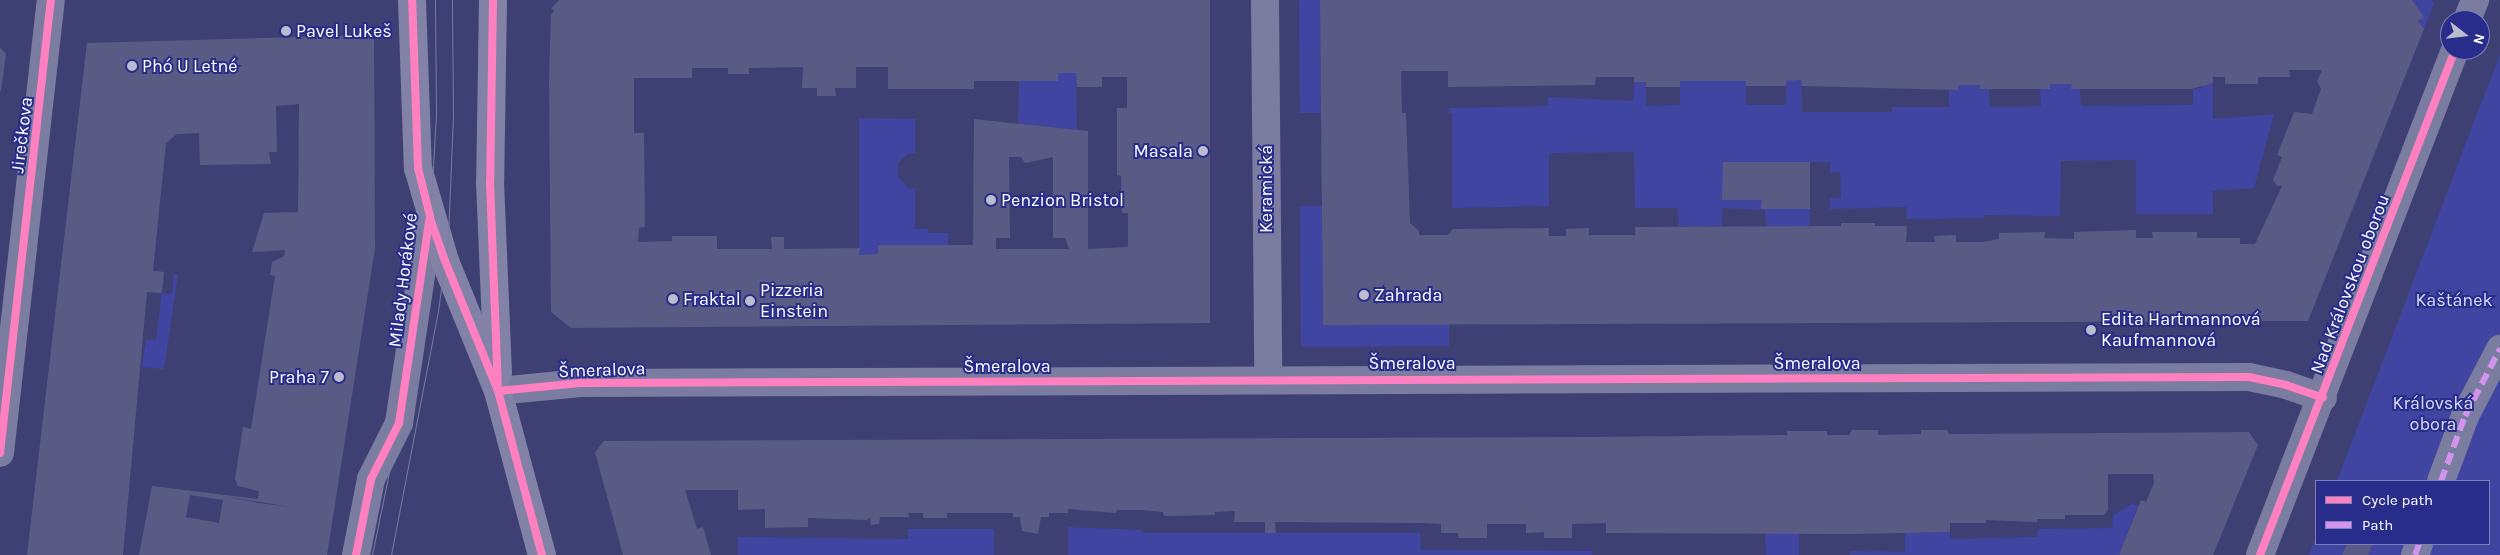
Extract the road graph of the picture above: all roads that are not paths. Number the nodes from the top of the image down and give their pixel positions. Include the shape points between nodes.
1 (51, 0) edge
2 (412, 0) edge
3 (494, 0) edge
4 (1265, 0) edge
5 (2452, 60) edge
6 (430, 216) junction
7 (2500, 349) edge
8 (1268, 378) junction
9 (498, 391) junction
10 (2322, 398) junction
11 (0, 453) edge
12 (2442, 480) edge
13 (356, 555) edge
14 (542, 555) edge
15 (2260, 555) edge

1 - 11 street, Jirečkova
2 - 6 main road, Milady Horákové via 418,168
3 - 9 main road via 490,182
4 - 8 street, Keramická
5 - 10 street, Nad Královskou oborou
6 - 9 main road
6 - 13 street, Milady Horákové via 399,423 371,479
7 - 12 street via 2466,416
8 - 9 street, Šmeralova via 581,383
8 - 10 street, Šmeralova via 2250,377 2286,384
9 - 14 main road
10 - 15 street, Nad Královskou oborou

